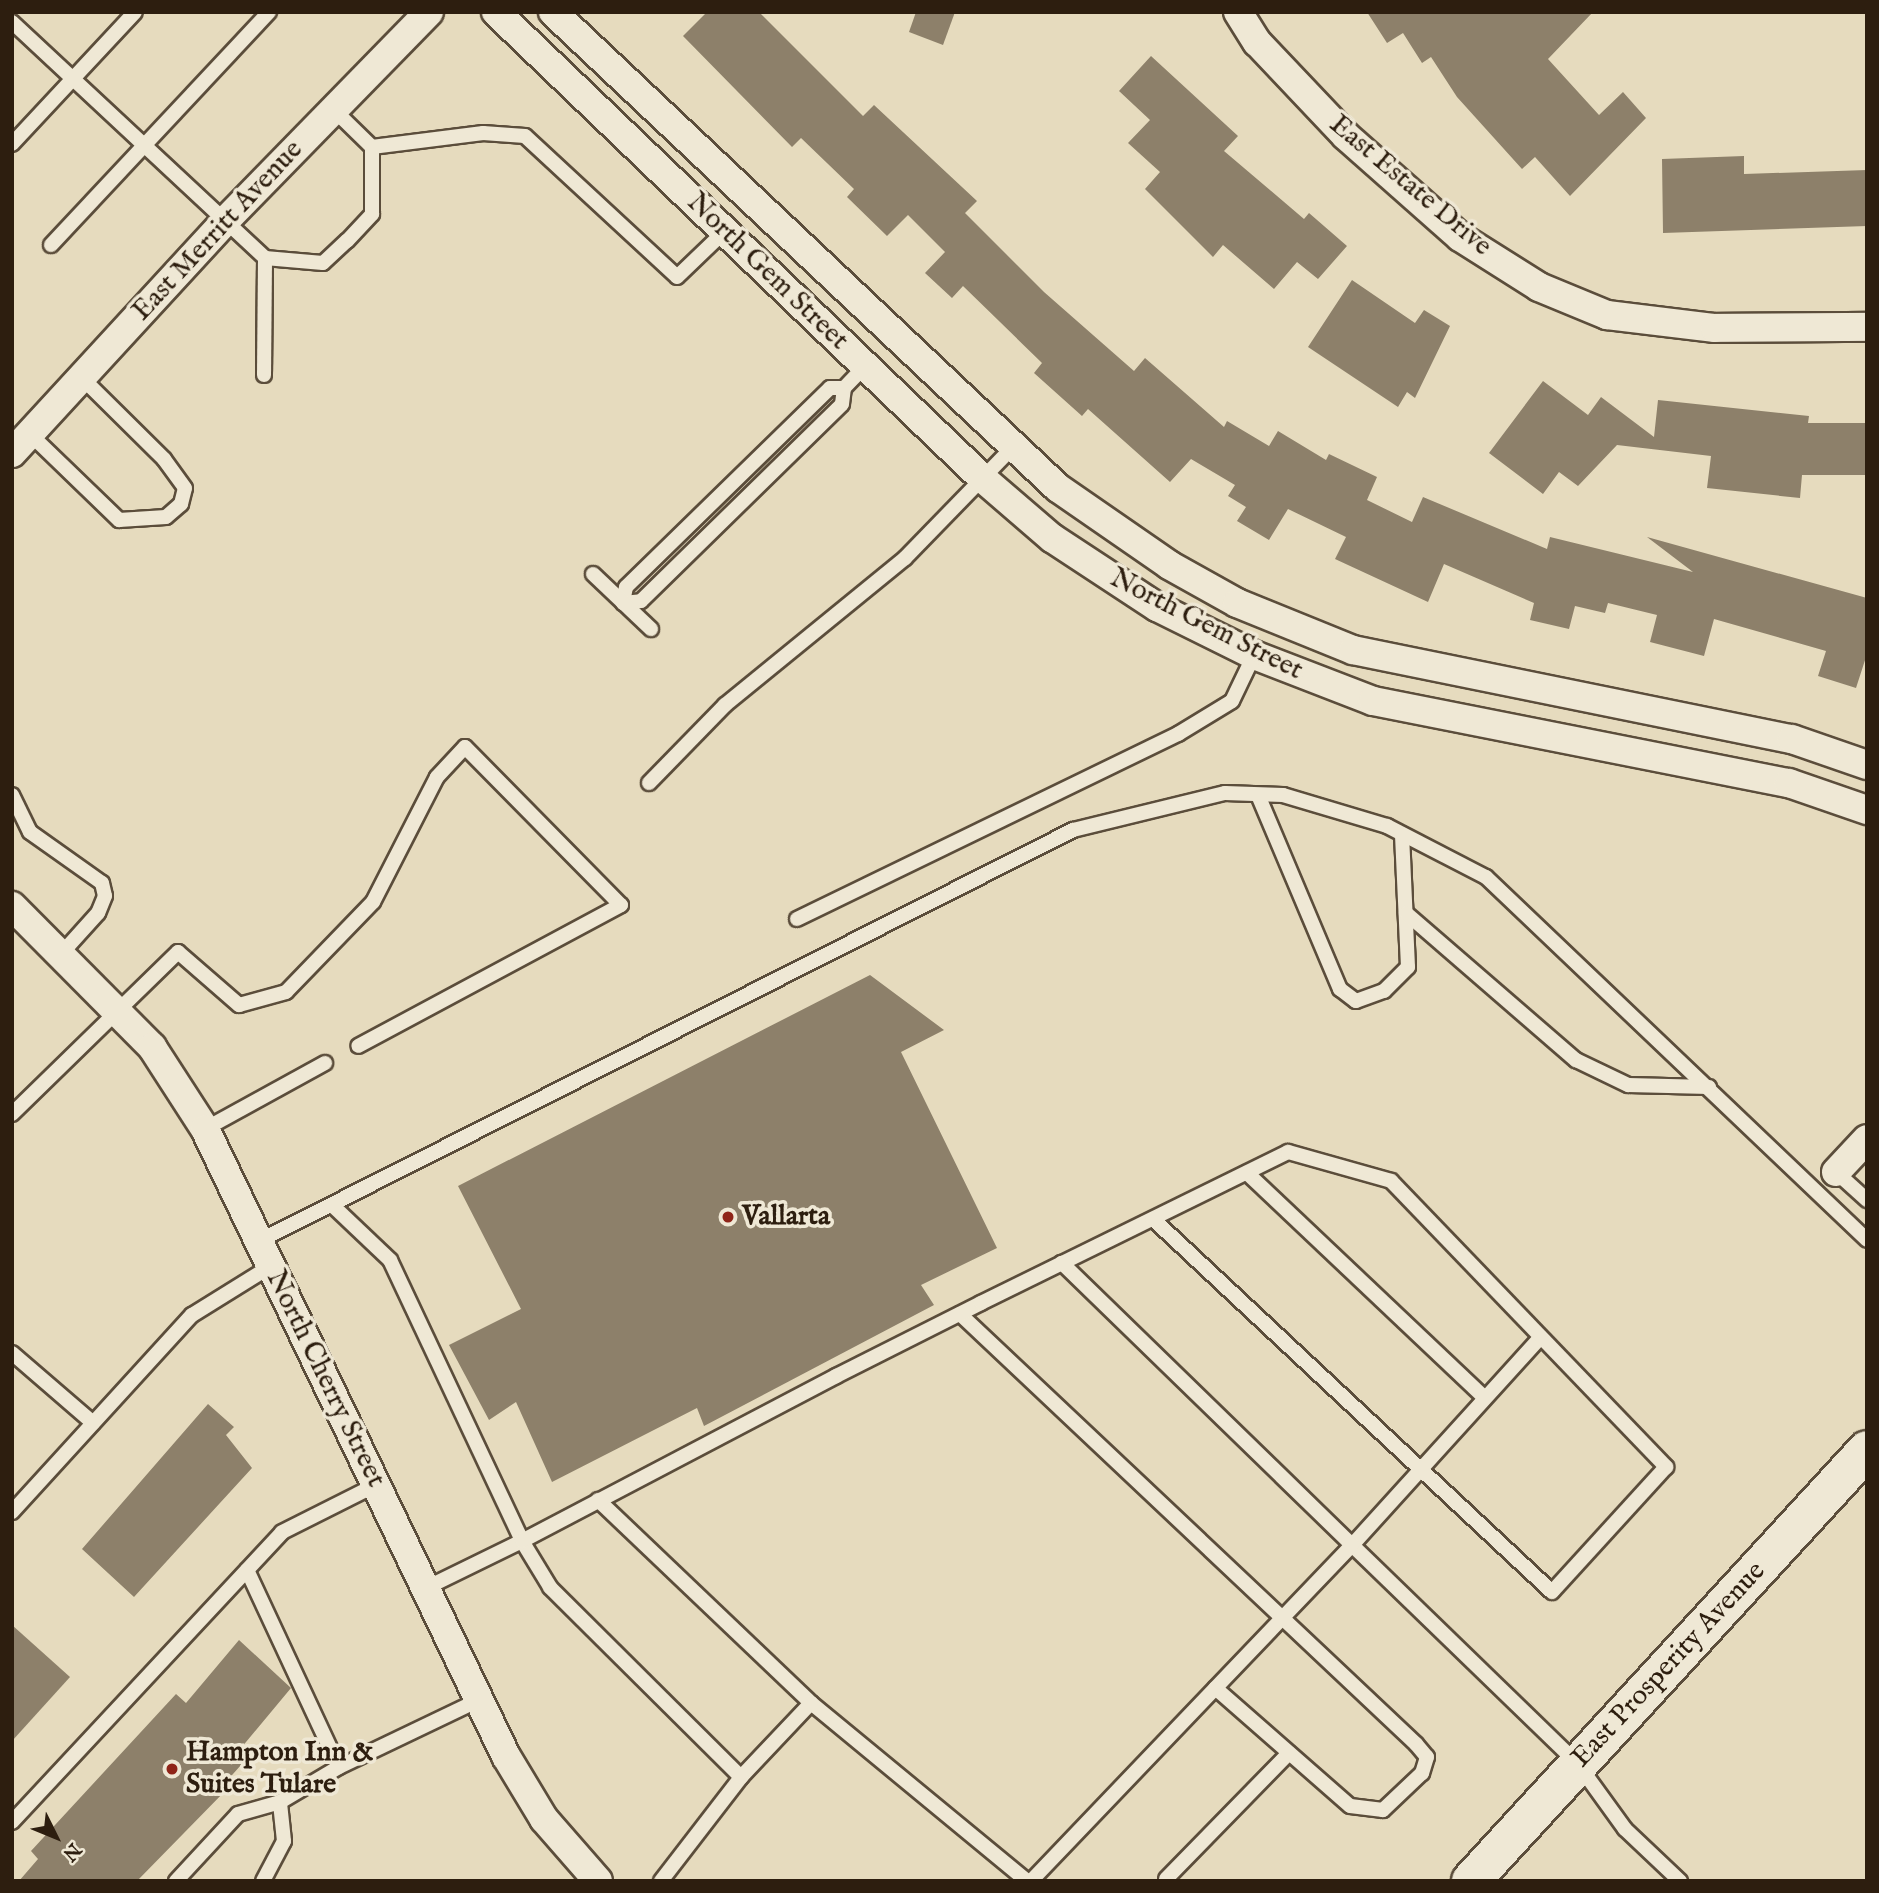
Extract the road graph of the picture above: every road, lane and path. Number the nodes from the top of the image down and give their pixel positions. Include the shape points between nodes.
1 (135, 12) edge
2 (269, 12) edge
3 (429, 12) edge
4 (496, 12) edge
5 (553, 12) edge
6 (1238, 12) edge
7 (12, 22) edge
8 (74, 77) junction
9 (333, 109) junction
10 (12, 144) edge
11 (146, 144) junction
12 (372, 147) junction
13 (227, 219) junction
14 (725, 231) junction
15 (51, 245) dead end
16 (265, 258) junction
17 (1867, 327) edge
18 (865, 366) junction
19 (264, 375) dead end
20 (82, 377) junction
21 (21, 444) edge
22 (1013, 447) junction
23 (981, 477) junction
24 (593, 574) dead end
25 (623, 603) junction
26 (651, 629) dead end
27 (1254, 655) junction
28 (1867, 765) edge
29 (649, 783) dead end
30 (1258, 794) junction
31 (12, 795) edge
32 (1867, 810) edge
33 (1402, 834) junction
34 (12, 906) edge
35 (1406, 913) junction
36 (797, 919) dead end
37 (62, 953) junction
38 (121, 1012) junction
39 (358, 1046) dead end
40 (325, 1063) dead end
41 (1709, 1087) junction
42 (12, 1114) edge
43 (205, 1129) junction
44 (1867, 1139) edge
45 (1836, 1172) joint
46 (1247, 1173) junction
47 (1867, 1200) edge
48 (332, 1205) junction
49 (1153, 1219) junction
50 (1867, 1240) edge
51 (265, 1254) junction
52 (1062, 1263) junction
53 (960, 1314) junction
54 (1539, 1339) junction
55 (12, 1353) edge
56 (1484, 1397) junction
57 (93, 1423) junction
58 (1867, 1450) edge
59 (1418, 1466) junction
60 (376, 1485) junction
61 (598, 1500) junction
62 (12, 1511) edge
63 (522, 1541) junction
64 (1352, 1545) junction
65 (247, 1570) junction
66 (426, 1588) junction
67 (1285, 1615) junction
68 (1215, 1688) junction
69 (479, 1700) junction
70 (811, 1703) junction
71 (1289, 1753) junction
72 (1578, 1764) junction
73 (339, 1767) junction
74 (741, 1777) junction
75 (280, 1802) junction
76 (12, 1822) edge
77 (1166, 1879) edge
78 (176, 1881) edge
79 (263, 1881) edge
80 (598, 1881) edge
81 (661, 1881) edge
82 (1029, 1881) edge
83 (1471, 1881) edge
84 (1680, 1881) edge

1 - 8 lane
2 - 11 lane
3 - 9 street, East Merritt Avenue
4 - 14 street, North Gem Street
5 - 22 street, North Gem Street
6 - 17 street, East Estate Drive via 1257,42 1346,136 1460,237 1539,287 1607,315 1715,328
7 - 8 lane
8 - 10 lane
8 - 11 lane
9 - 12 lane
9 - 13 street, East Merritt Avenue
11 - 13 lane
11 - 15 lane
12 - 14 lane via 483,134 525,136 677,277
12 - 16 lane via 372,214 347,241 323,263
13 - 16 lane
13 - 20 street, East Merritt Avenue
14 - 18 street, North Gem Street
16 - 19 lane
18 - 23 street, North Gem Street
18 - 25 lane via 844,388 842,404 641,601
20 - 21 street, East Merritt Avenue
20 - 21 lane via 164,459 184,488 181,504 166,517 119,520
22 - 23 lane
22 - 28 street, North Gem Street via 1058,488 1169,565 1237,603 1353,650 1792,739
23 - 27 street, North Gem Street via 1092,567
23 - 29 lane via 905,558 725,705
24 - 25 lane
25 - 26 lane
27 - 32 street, North Gem Street via 1424,715 1789,783
27 - 36 lane via 1232,701 1178,734
30 - 33 lane via 1283,795
30 - 35 lane via 1340,989 1356,1001 1384,991 1408,967
30 - 48 lane via 1225,793 1073,830
31 - 37 lane via 30,832 102,883 105,896 98,913
33 - 35 lane
33 - 41 lane via 1486,877
34 - 37 street, North Cherry Street
35 - 41 lane via 1576,1060 1628,1086
37 - 38 street, North Cherry Street
38 - 39 lane via 178,952 239,1005 286,992 373,902 437,777 465,747 621,905
38 - 42 lane
38 - 43 street, North Cherry Street
40 - 43 lane
41 - 50 lane
43 - 51 street, North Cherry Street
44 - 45 street
45 - 47 lane
46 - 49 lane
46 - 54 lane via 1288,1152 1391,1181
46 - 56 lane
48 - 51 lane
48 - 63 lane via 390,1260
49 - 52 lane
49 - 59 lane
51 - 57 lane via 192,1315
51 - 60 street, North Cherry Street
52 - 53 lane
52 - 64 lane
53 - 61 lane
53 - 67 lane
54 - 56 lane
54 - 59 lane via 1666,1467 1552,1591
55 - 57 lane
56 - 59 lane
57 - 62 lane
58 - 72 main road, East Prosperity Avenue
59 - 64 lane
60 - 65 lane via 282,1532
60 - 66 street, North Cherry Street
61 - 63 lane
61 - 70 lane
63 - 66 lane
63 - 74 lane via 550,1587
64 - 67 lane
64 - 72 lane
65 - 73 lane
65 - 76 lane
66 - 69 street, North Cherry Street
67 - 68 lane
67 - 71 lane via 1427,1757 1422,1773 1383,1810 1365,1810 1350,1806
68 - 71 lane
68 - 82 lane
69 - 73 lane
69 - 80 street, North Cherry Street via 544,1819
70 - 74 lane
70 - 82 lane
71 - 77 lane
72 - 83 main road, East Prosperity Avenue
72 - 84 lane via 1625,1829
73 - 75 lane
74 - 81 lane
75 - 78 lane via 238,1814
75 - 79 lane via 284,1841

